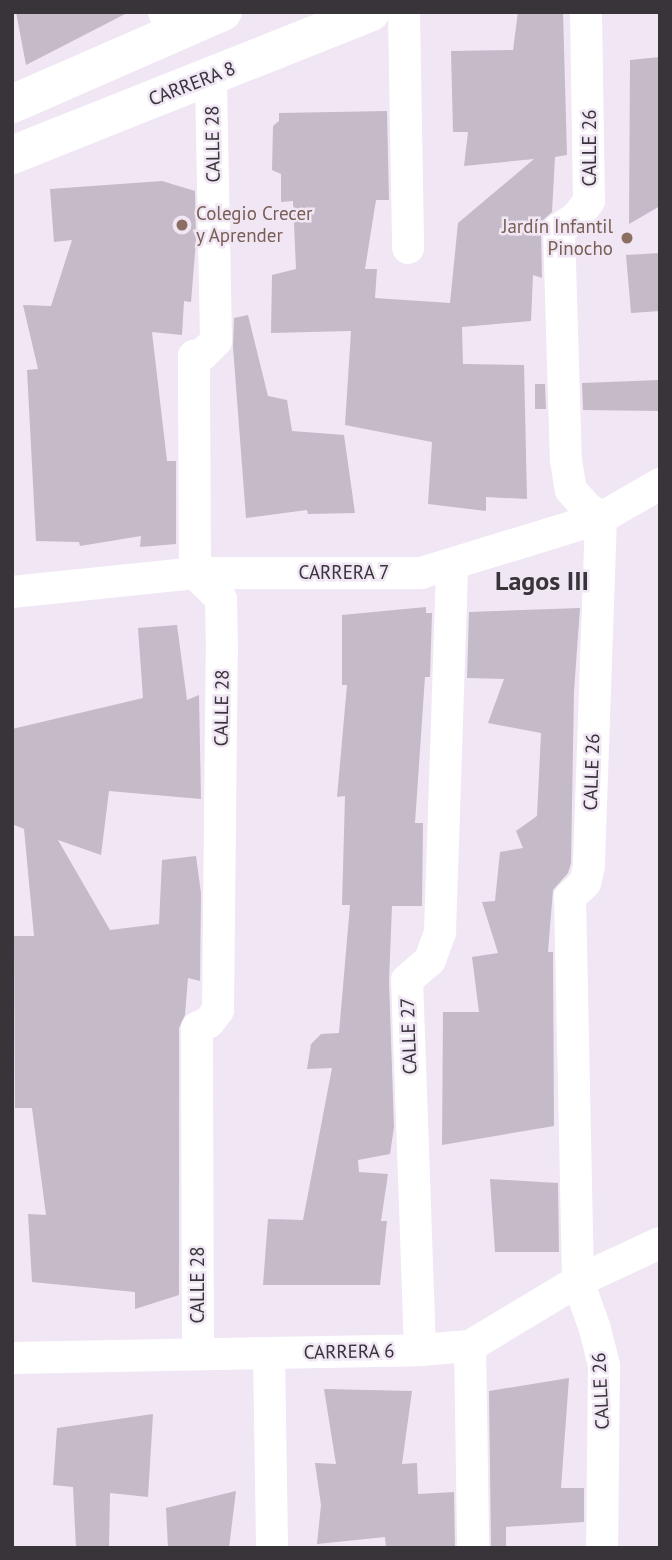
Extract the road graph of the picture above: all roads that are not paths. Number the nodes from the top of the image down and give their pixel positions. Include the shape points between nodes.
1 (223, 12) edge
2 (371, 12) edge
3 (404, 12) edge
4 (586, 12) edge
5 (170, 24) edge
6 (211, 76) junction
7 (12, 104) edge
8 (12, 155) edge
9 (408, 248) dead end
10 (660, 484) edge
11 (601, 518) junction
12 (452, 566) junction
13 (195, 573) junction
14 (12, 592) edge
15 (660, 1243) edge
16 (578, 1281) junction
17 (470, 1346) junction
18 (420, 1350) junction
19 (198, 1353) junction
20 (269, 1354) junction
21 (12, 1358) edge
22 (272, 1548) edge
23 (473, 1548) edge
24 (602, 1548) edge

1 - 5 street
2 - 6 street, CARRERA 8
3 - 9 street
4 - 11 street, CALLE 26 via 589,201 577,217 559,229 562,363 571,490
5 - 7 street
6 - 8 street, CARRERA 8
6 - 13 street, CALLE 28 via 216,341 202,355 194,356
10 - 11 street, CARRERA 7
11 - 12 street, CARRERA 7
11 - 16 street, CALLE 26 via 589,866 585,883 570,897
12 - 13 street, CARRERA 7 via 421,573
12 - 18 street, CALLE 27 via 440,932 430,960 407,980
13 - 14 street, CARRERA 7
13 - 19 street, CALLE 28 via 221,599 222,651 218,1010 197,1028
15 - 16 street, CARRERA 6
16 - 17 street, CARRERA 6
16 - 24 street, CALLE 26 via 604,1366
17 - 18 street, CARRERA 6
17 - 23 street
18 - 20 street, CARRERA 6
19 - 20 street, CARRERA 6
19 - 21 street, CARRERA 6
20 - 22 street

